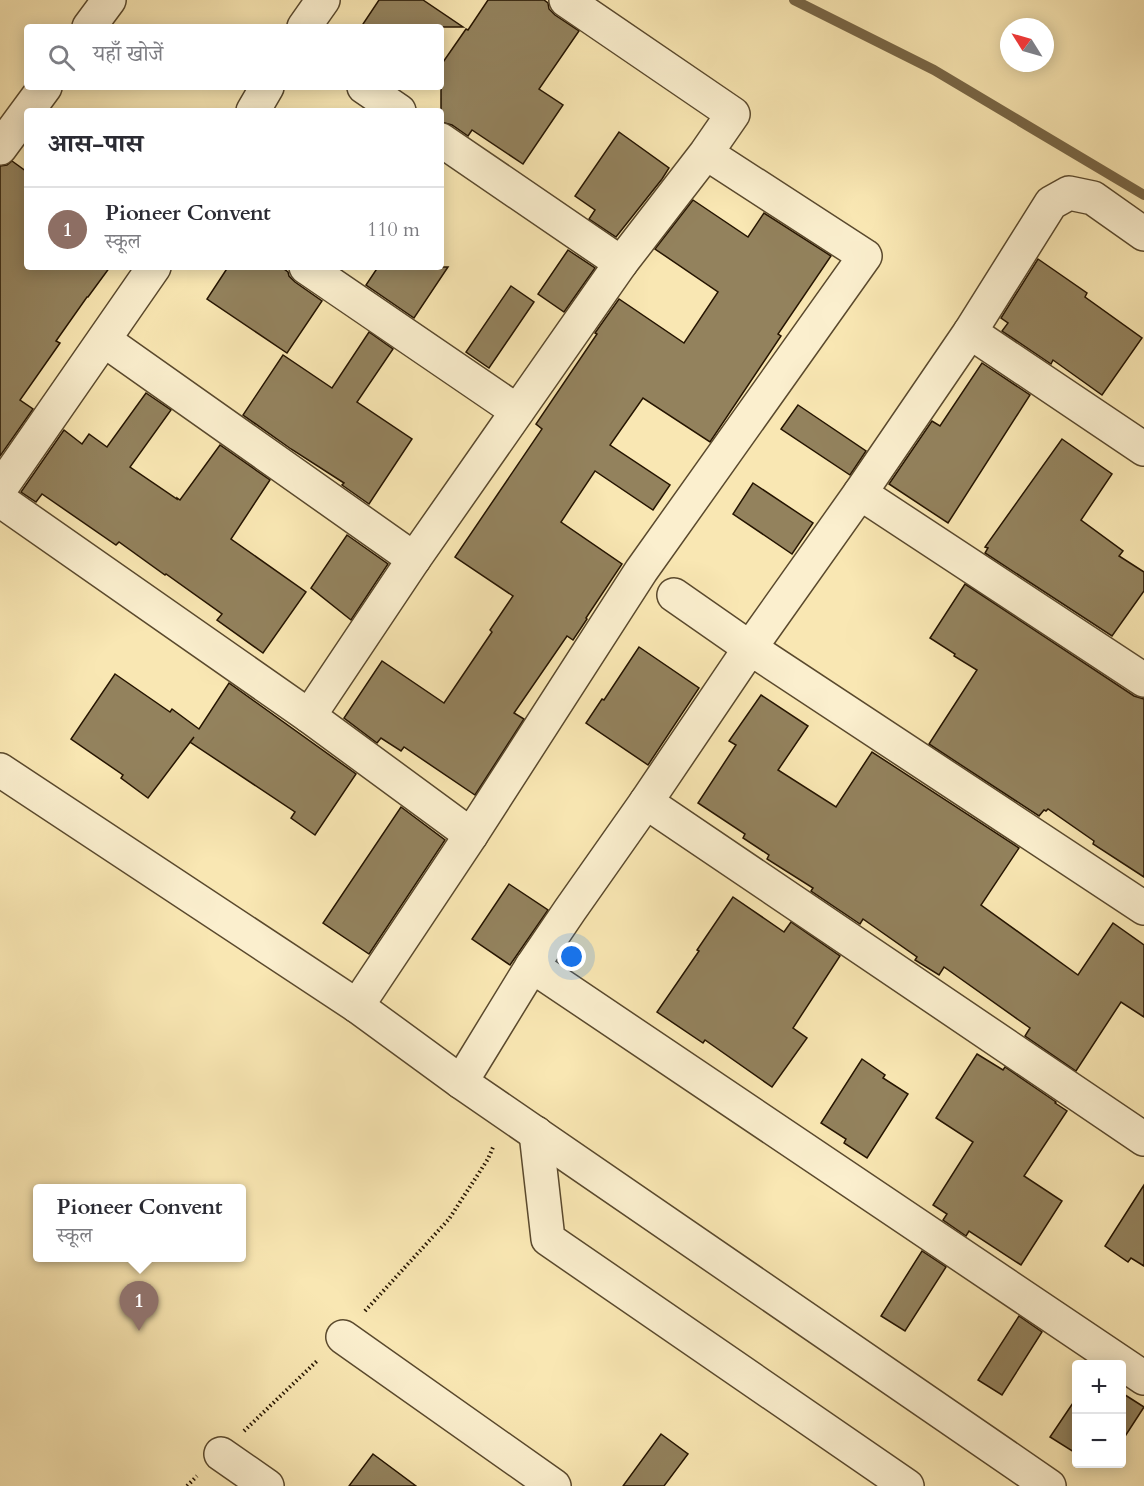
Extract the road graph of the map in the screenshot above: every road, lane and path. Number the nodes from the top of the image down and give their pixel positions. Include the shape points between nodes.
1 (109, 0) edge
2 (323, 0) edge
3 (566, 0) edge
4 (91, 24) edge
5 (306, 24) edge
6 (43, 90) edge
7 (265, 90) edge
8 (368, 90) edge
9 (30, 108) edge
10 (255, 108) edge
11 (395, 108) edge
12 (24, 115) edge
13 (444, 142) edge
14 (0, 148) edge
15 (706, 153) junction
16 (1144, 234) edge
17 (621, 263) junction
18 (152, 270) edge
19 (310, 270) edge
20 (969, 332) junction
21 (104, 340) junction
22 (517, 411) junction
23 (1144, 449) edge
24 (0, 489) edge
25 (860, 493) junction
26 (0, 500) edge
27 (414, 559) junction
28 (674, 594) dead end
29 (750, 648) junction
30 (1144, 680) edge
31 (309, 716) junction
32 (0, 770) edge
33 (646, 802) junction
34 (471, 835) junction
35 (1144, 908) edge
36 (532, 966) junction
37 (357, 1006) junction
38 (461, 1082) junction
39 (508, 1114) junction
40 (536, 1133) junction
41 (1144, 1139) edge
42 (343, 1337) junction
43 (1144, 1378) edge
44 (220, 1454) junction
45 (187, 1486) edge
46 (267, 1486) edge
47 (554, 1486) edge
48 (907, 1486) edge
49 (1049, 1486) edge

1 - 4 street
2 - 5 street
3 - 15 street via 733,114
6 - 9 street
7 - 10 street
8 - 11 street
12 - 14 street
13 - 17 street
15 - 17 street
15 - 34 street via 865,256 641,571
16 - 20 street via 1093,198 1069,193 1051,203
17 - 22 street
18 - 21 street
19 - 22 street
20 - 23 street
20 - 25 street
21 - 24 street
21 - 27 street
22 - 27 street
25 - 29 street
25 - 30 street
26 - 31 street
27 - 31 street
28 - 29 street
29 - 33 street
29 - 35 street
31 - 34 street
32 - 37 street
33 - 36 street
33 - 41 street
34 - 37 street
36 - 38 street
36 - 43 street
37 - 38 street
38 - 39 street
39 - 40 street
39 - 42 path via 488,1159 449,1219
40 - 48 street via 548,1239
40 - 49 street
42 - 44 path
42 - 47 street
44 - 45 path
44 - 46 street

